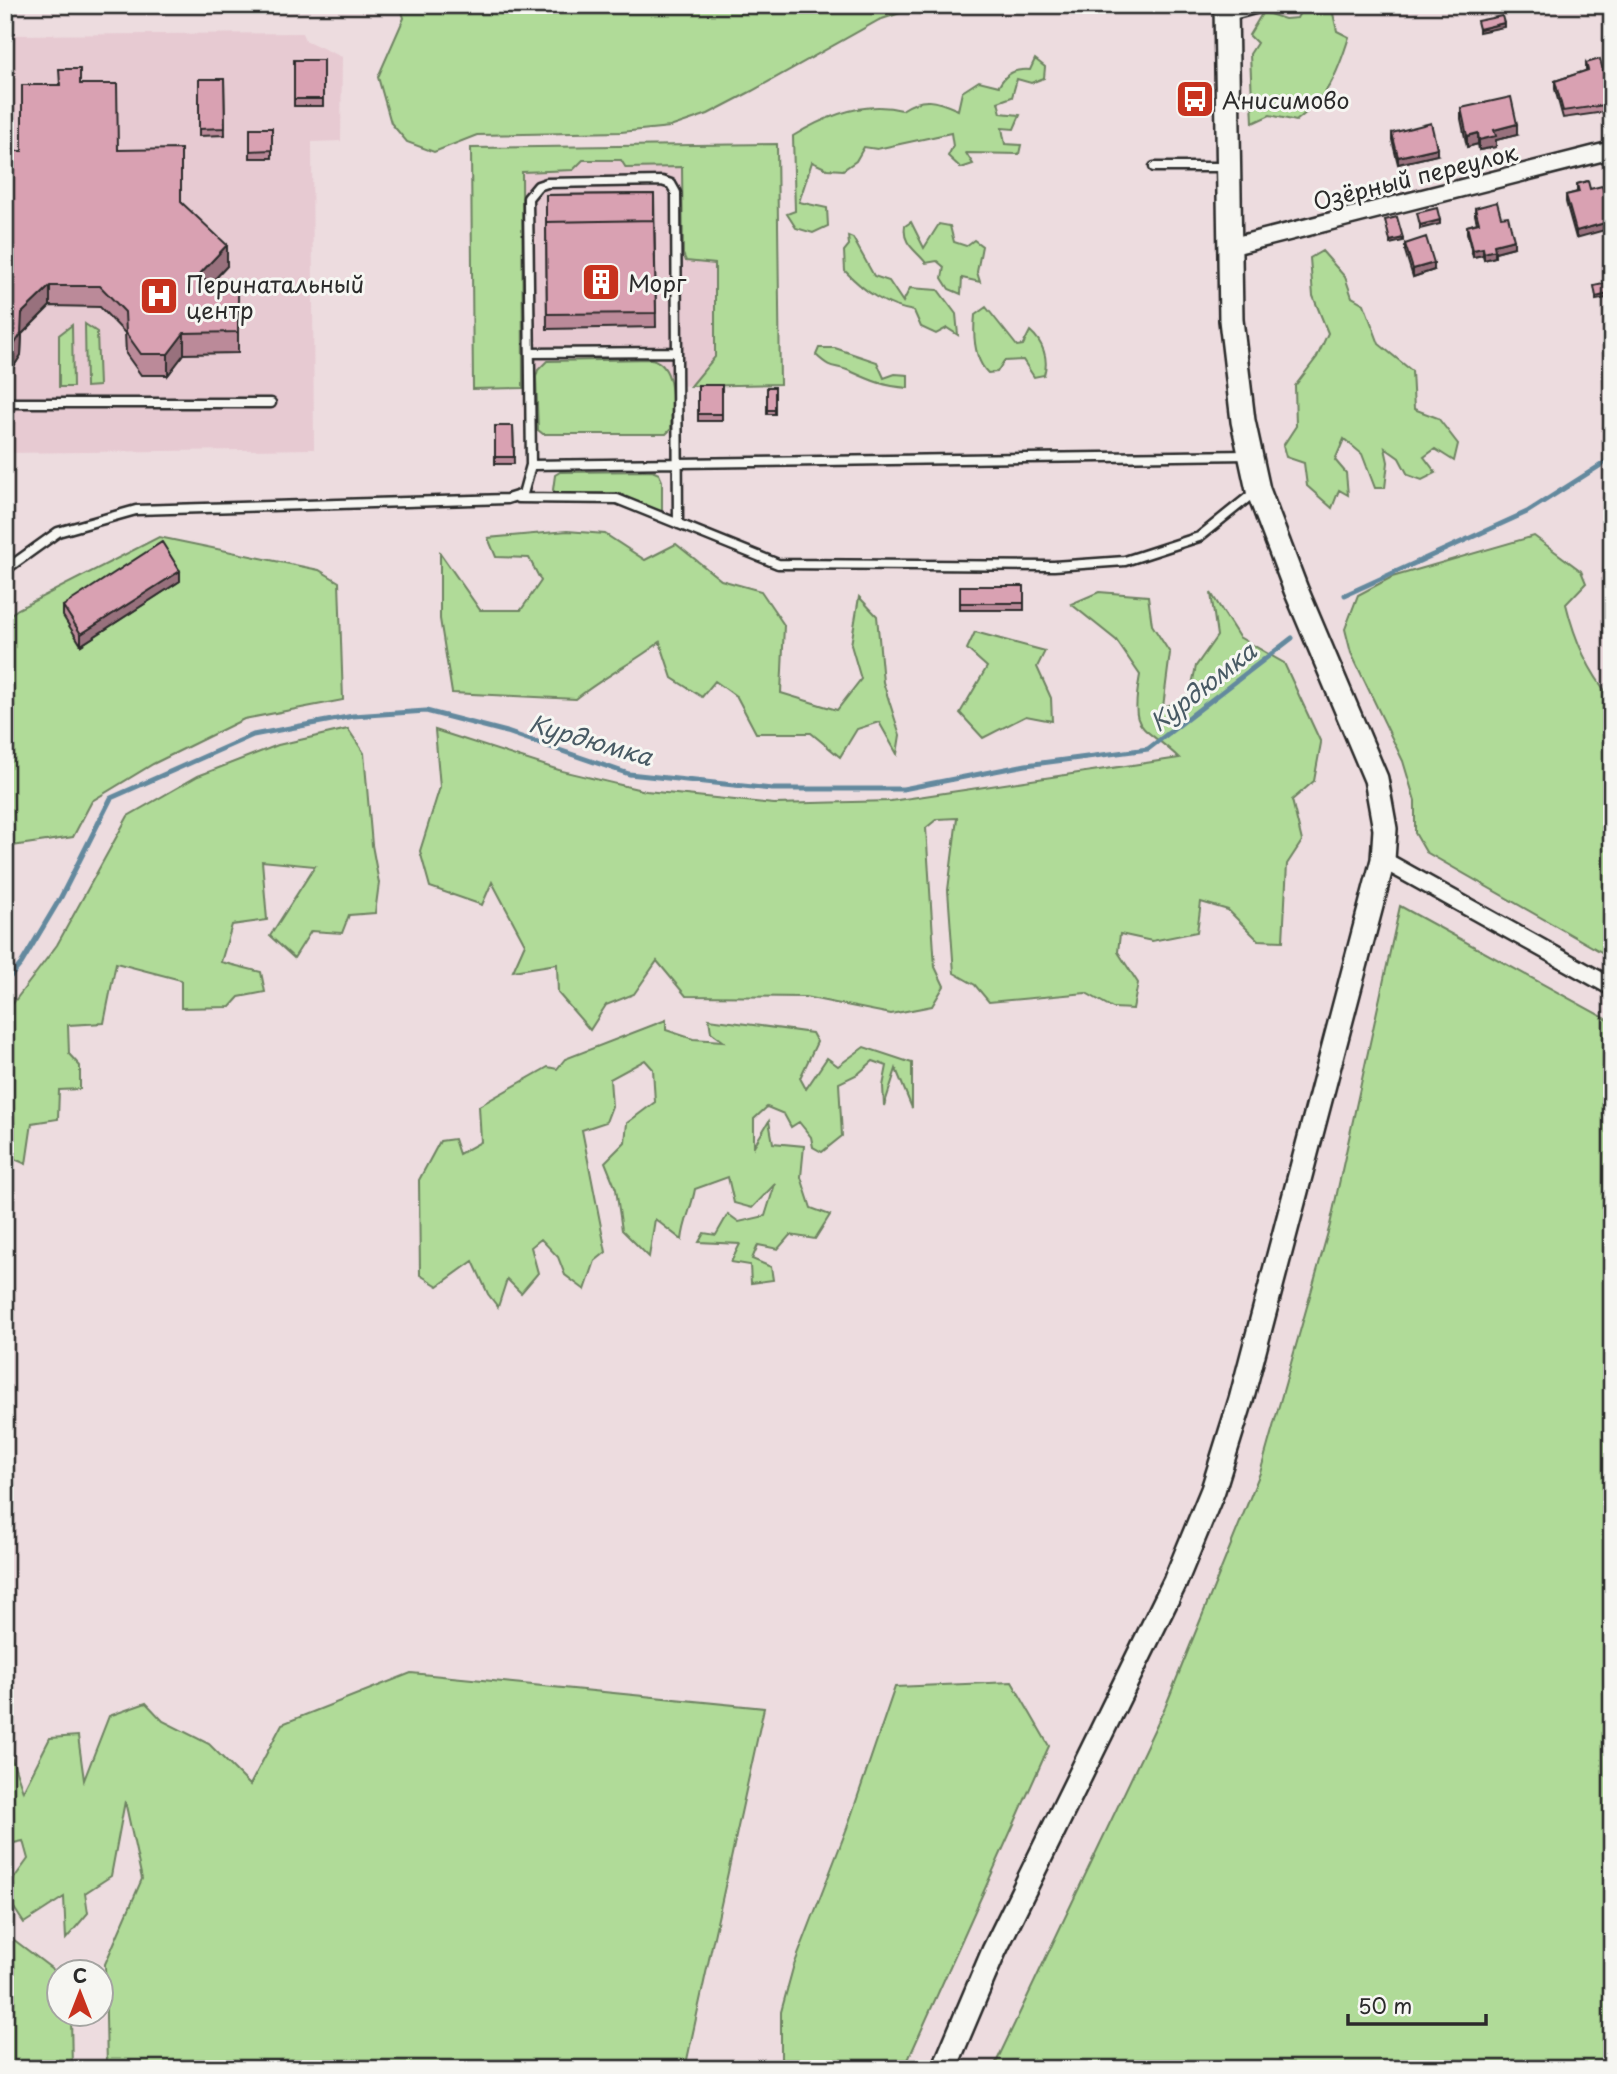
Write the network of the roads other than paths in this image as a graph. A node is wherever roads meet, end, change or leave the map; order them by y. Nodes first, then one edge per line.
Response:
1 (1270, 5) edge
2 (1226, 11) edge
3 (1612, 150) edge
4 (1154, 167) dead end
5 (1229, 167) junction
6 (1229, 247) junction
7 (676, 352) junction
8 (530, 353) junction
9 (271, 402) dead end
10 (5, 403) edge
11 (1250, 455) junction
12 (677, 462) junction
13 (531, 465) junction
14 (1258, 490) junction
15 (515, 498) junction
16 (678, 524) junction
17 (5, 570) edge
18 (1383, 860) junction
19 (1612, 987) edge
20 (944, 2069) edge

1 - 2 lane
2 - 5 main road
3 - 6 street, Озёрный переулок
4 - 5 lane
5 - 6 main road
6 - 11 main road
7 - 8 lane
7 - 8 lane
7 - 12 lane
8 - 13 lane
9 - 10 lane
11 - 12 lane
11 - 14 main road
12 - 13 lane
12 - 16 lane
13 - 15 lane
14 - 16 lane
14 - 18 main road
15 - 16 lane
15 - 17 lane
18 - 19 street
18 - 20 main road

